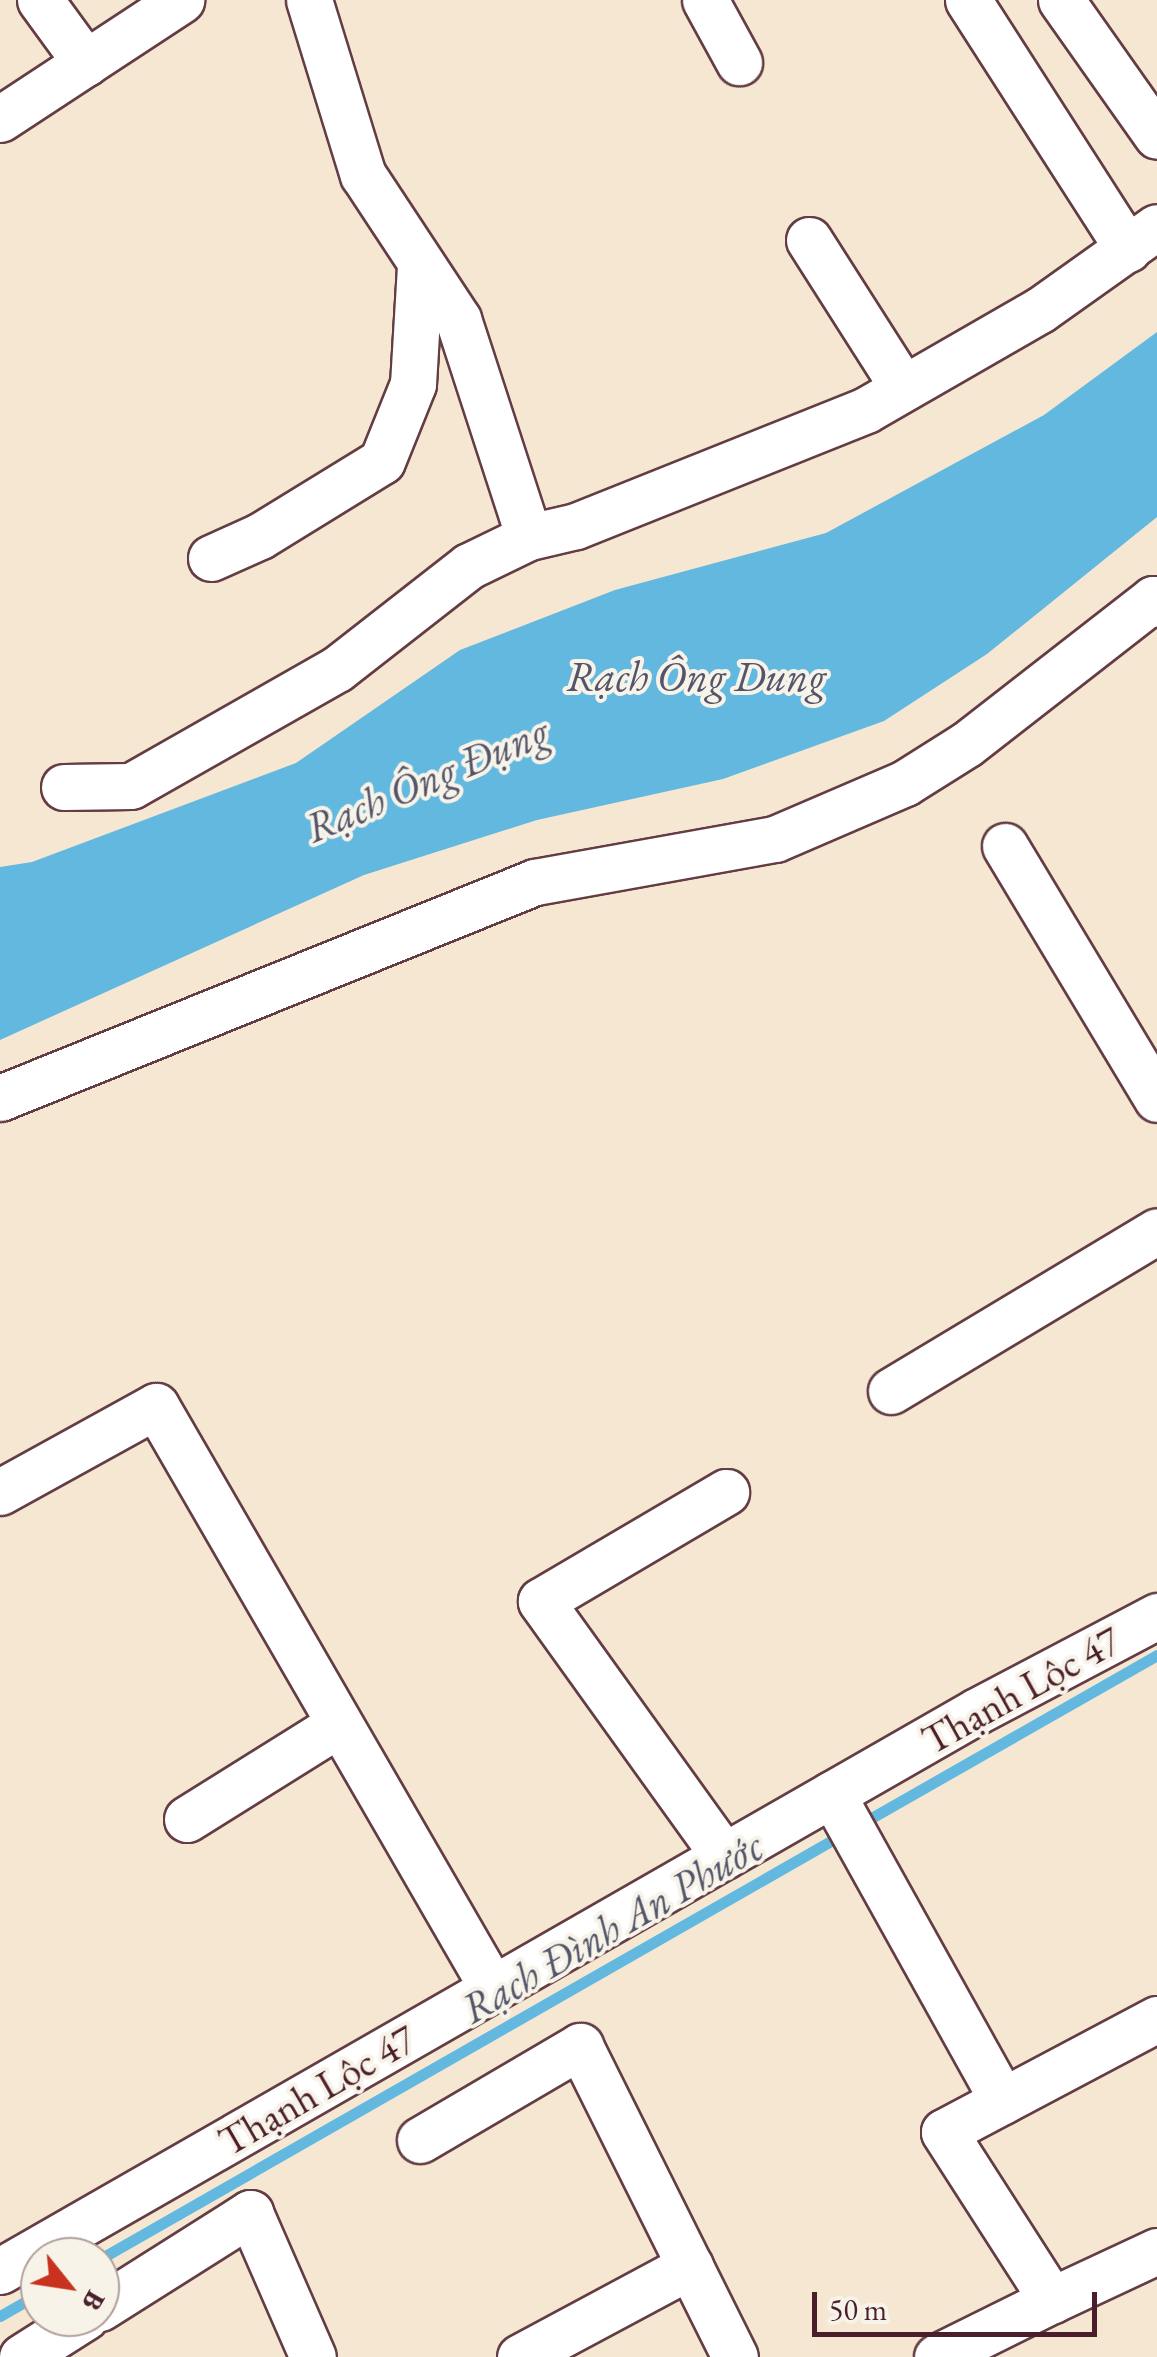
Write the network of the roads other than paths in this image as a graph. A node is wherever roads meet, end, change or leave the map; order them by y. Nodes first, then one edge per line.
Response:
1 (40, 0) edge
2 (181, 0) edge
3 (309, 0) edge
4 (704, 0) edge
5 (968, 0) edge
6 (1061, 0) edge
7 (739, 62) dead end
8 (86, 63) junction
9 (0, 119) edge
10 (1157, 136) edge
11 (1142, 238) edge
12 (809, 240) dead end
13 (420, 266) junction
14 (902, 386) junction
15 (529, 538) junction
16 (211, 558) dead end
17 (1155, 602) edge
18 (64, 788) dead end
19 (1004, 846) dead end
20 (0, 1098) edge
21 (1157, 1099) edge
22 (1157, 1231) edge
23 (892, 1391) dead end
24 (0, 1492) edge
25 (726, 1492) dead end
26 (1157, 1616) edge
27 (336, 1726) junction
28 (832, 1794) junction
29 (186, 1818) dead end
30 (724, 1856) junction
31 (494, 1988) junction
32 (1157, 2020) edge
33 (1003, 2101) junction
34 (420, 2140) dead end
35 (1157, 2251) edge
36 (690, 2266) junction
37 (0, 2271) edge
38 (120, 2295) edge
39 (1052, 2300) junction
40 (54, 2337) edge
41 (22, 2357) edge
42 (314, 2357) edge
43 (520, 2357) edge
44 (735, 2357) edge
45 (938, 2357) edge

1 - 8 street
2 - 8 street
3 - 13 street
4 - 7 street
5 - 11 street
6 - 10 street
8 - 9 street
11 - 14 street
12 - 14 street
13 - 15 street
13 - 16 street
14 - 15 street
15 - 18 street
17 - 20 street
19 - 21 street
22 - 23 street
24 - 27 street
25 - 30 street
26 - 28 street, Thạnh Lộc 47
27 - 29 street
27 - 31 street
28 - 30 street, Thạnh Lộc 47
28 - 33 street
30 - 31 street, Thạnh Lộc 47
31 - 37 street, Thạnh Lộc 47
32 - 33 street
33 - 39 street
34 - 36 street
35 - 39 street
36 - 43 street
36 - 44 street
38 - 42 street
39 - 45 street
40 - 41 street

